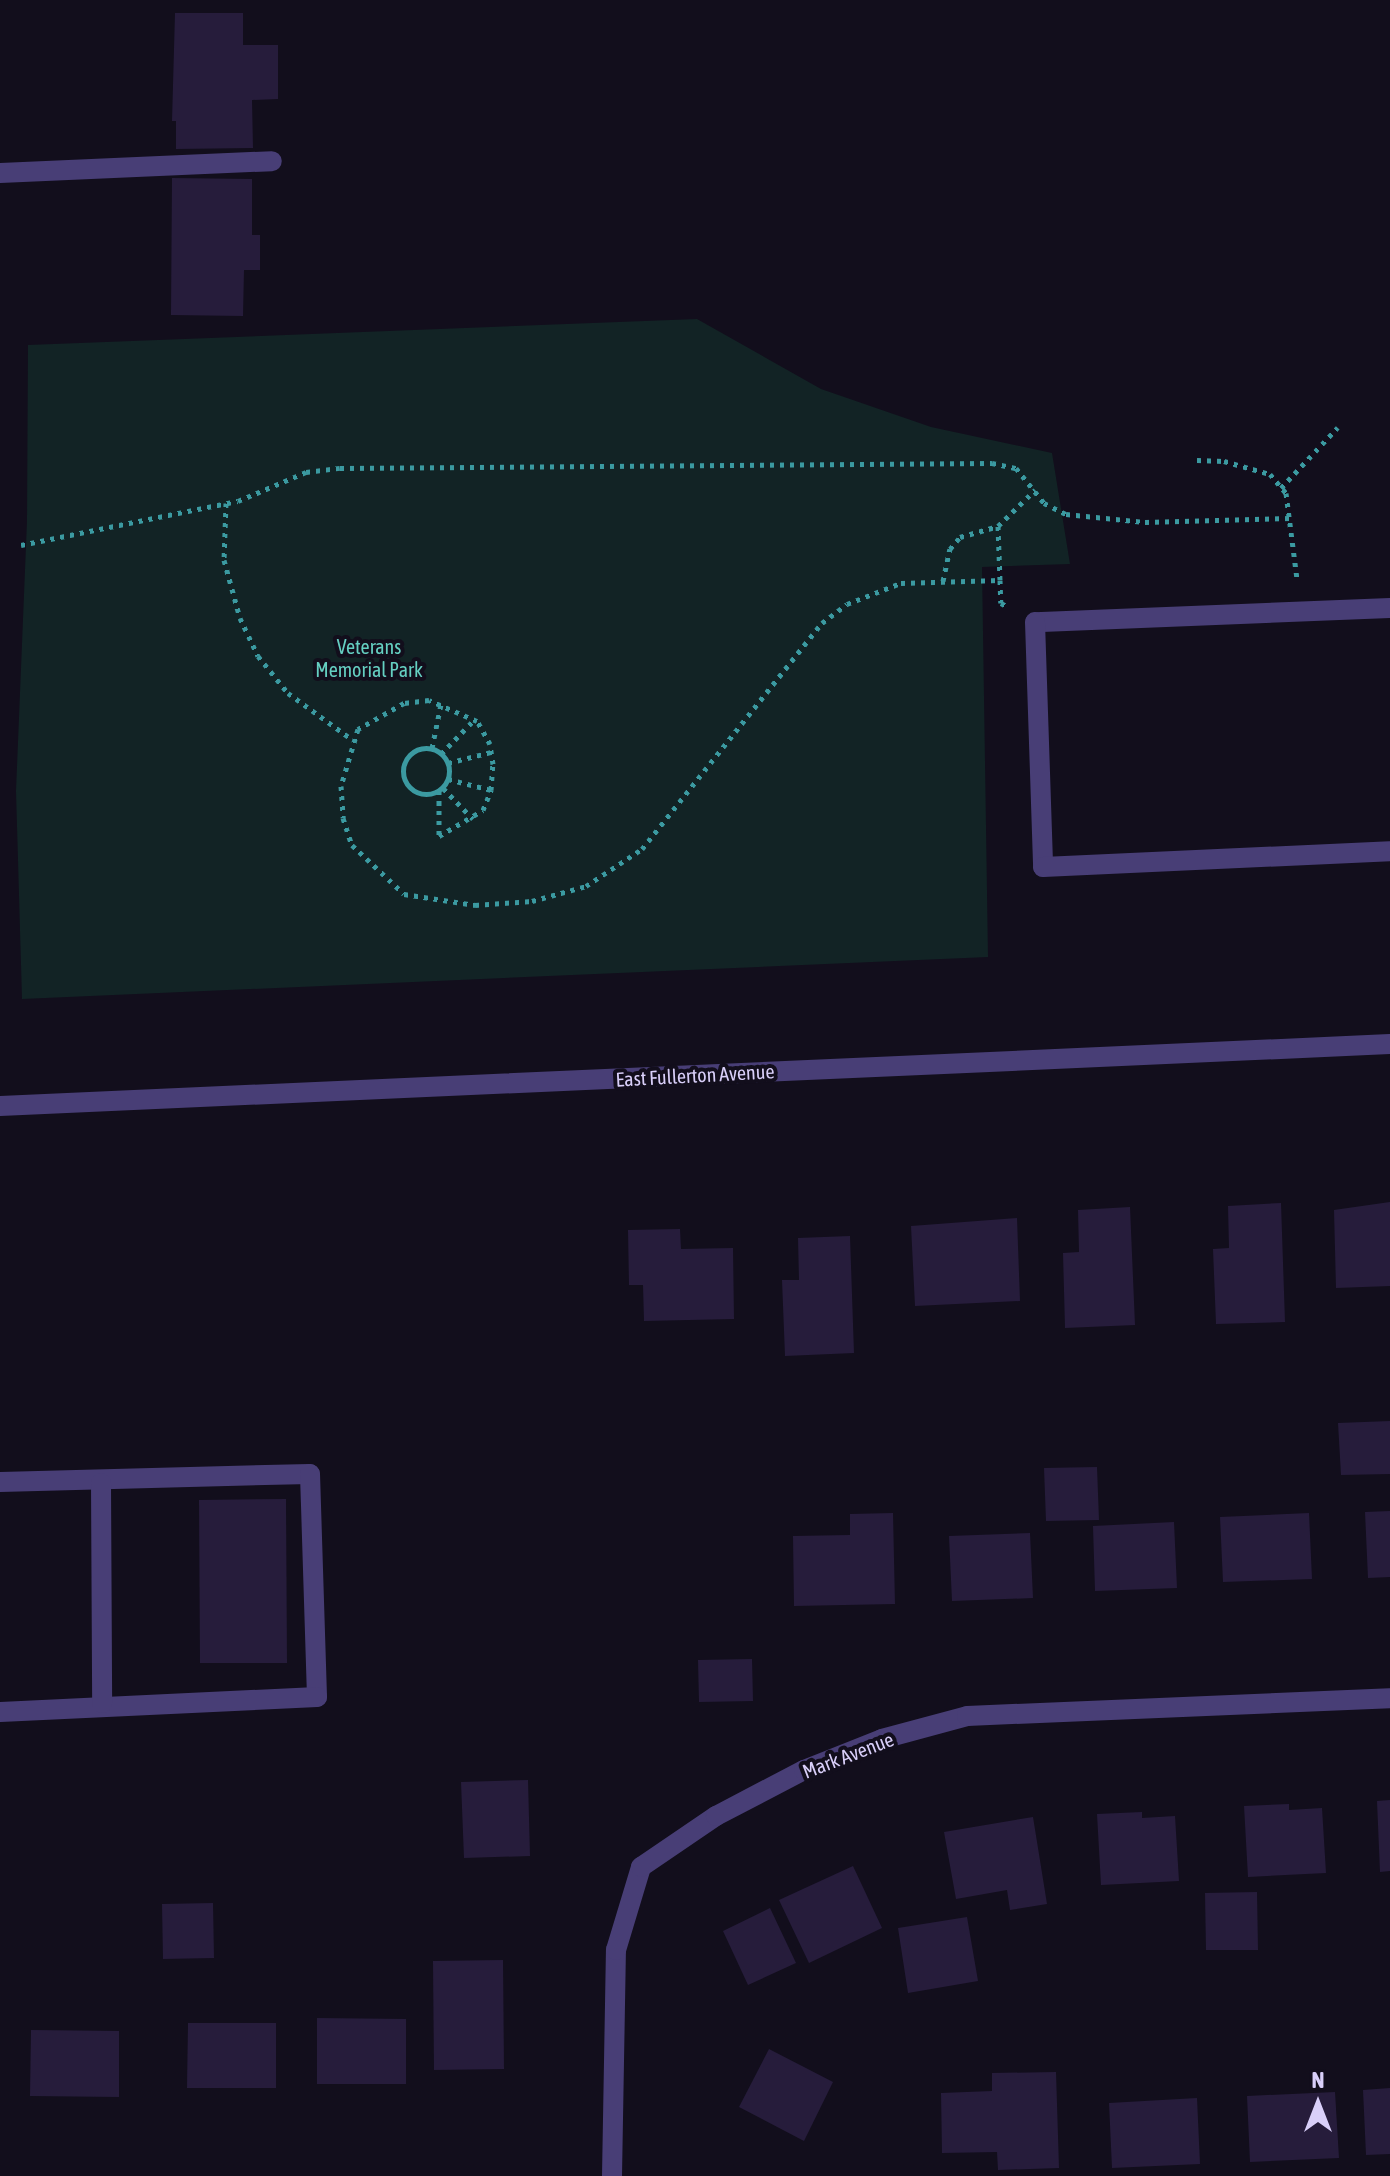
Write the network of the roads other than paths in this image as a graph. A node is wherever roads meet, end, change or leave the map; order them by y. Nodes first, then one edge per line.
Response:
1 (272, 161) dead end
2 (0, 173) edge
3 (1390, 608) edge
4 (1390, 851) edge
5 (1390, 1044) edge
6 (0, 1106) edge
7 (0, 1482) edge
8 (101, 1483) junction
9 (1390, 1698) edge
10 (102, 1703) junction
11 (0, 1712) edge
12 (612, 2176) edge

1 - 2 street
3 - 4 street
5 - 6 street, East Fullerton Avenue
7 - 8 street
8 - 10 street
8 - 10 street
9 - 12 street, Mark Avenue
10 - 11 street

